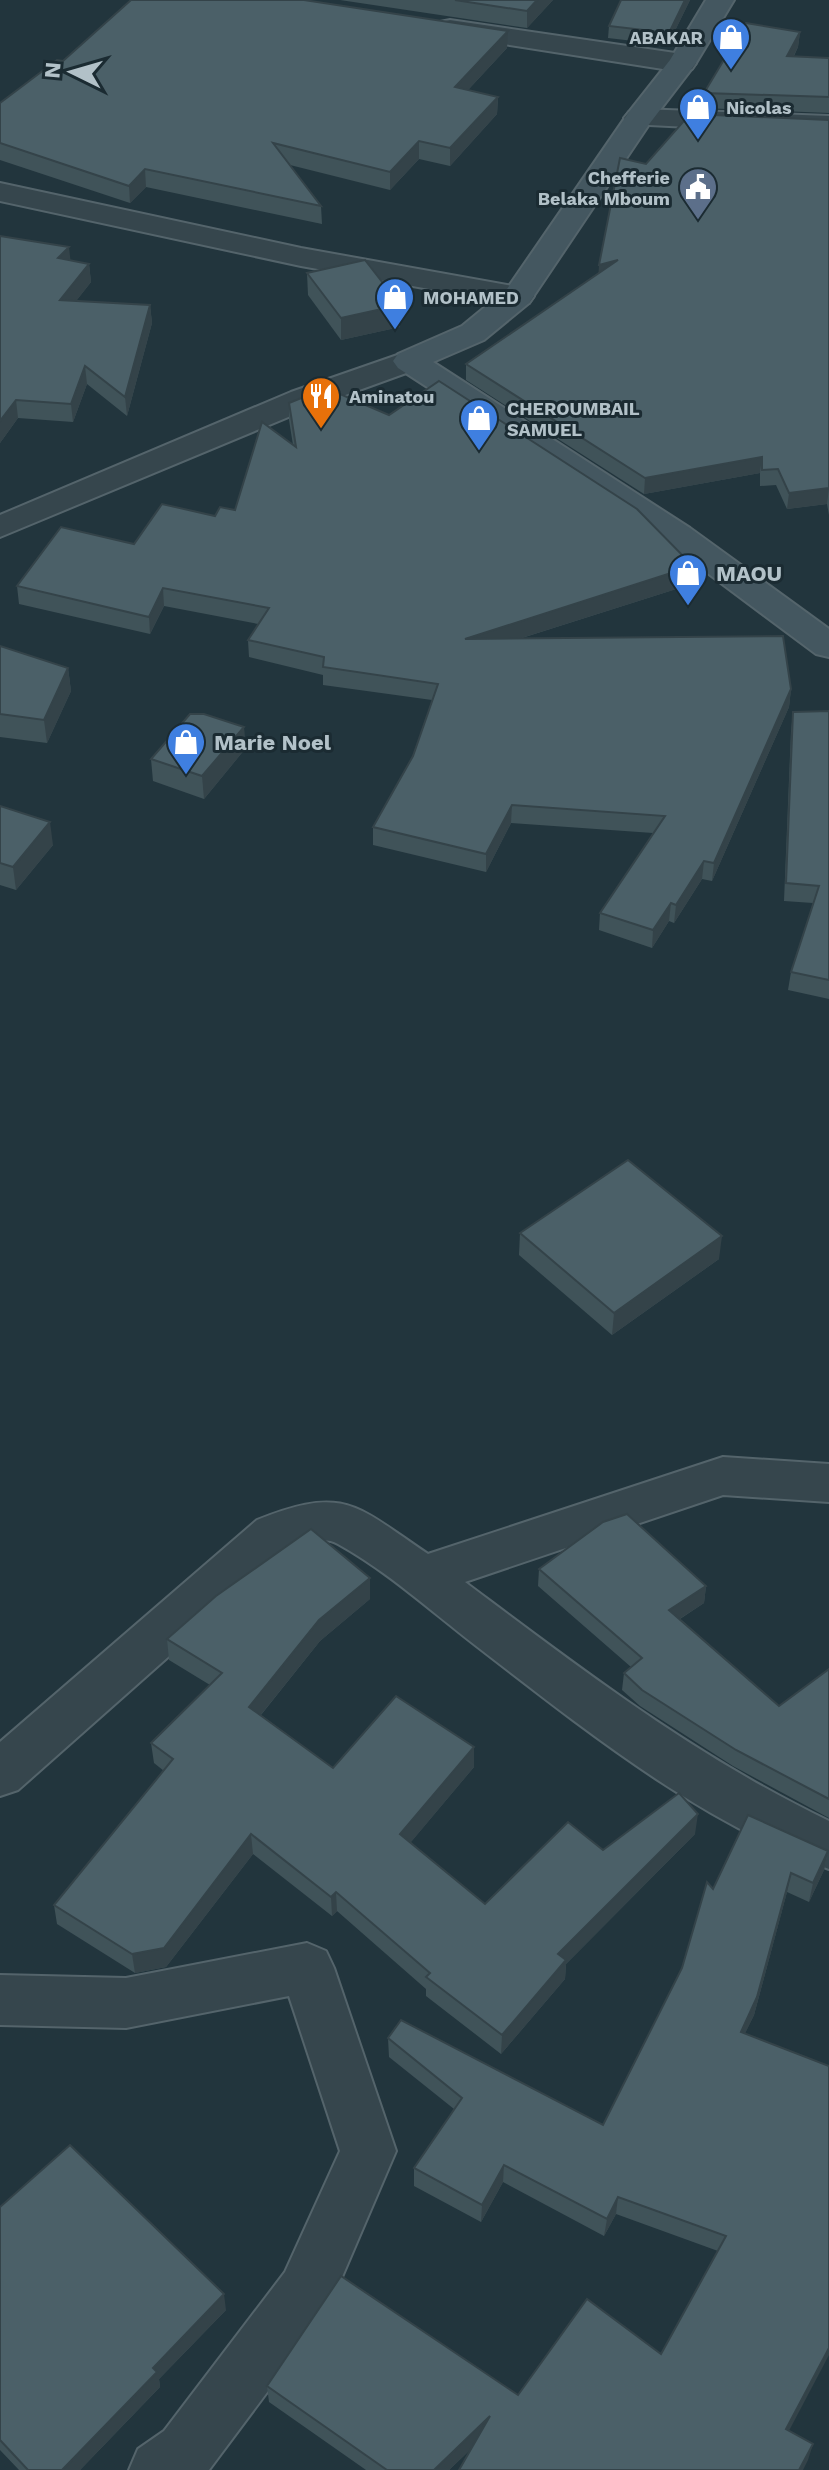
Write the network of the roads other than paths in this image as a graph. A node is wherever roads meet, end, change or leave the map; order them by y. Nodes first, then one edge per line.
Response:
1 (720, 0) edge
2 (420, 23) edge
3 (682, 63) junction
4 (639, 118) junction
5 (829, 125) edge
6 (0, 192) edge
7 (518, 296) junction
8 (409, 361) junction
9 (0, 527) edge
10 (829, 646) edge
11 (829, 1483) edge
12 (422, 1576) junction
13 (0, 1774) edge
14 (829, 1846) edge
15 (0, 2000) edge
16 (159, 2470) edge

1 - 3 street
2 - 3 street
3 - 4 street
4 - 5 street
4 - 7 street
6 - 7 street
7 - 8 street
8 - 9 street
8 - 10 street
11 - 12 street
12 - 13 street
12 - 14 street
15 - 16 street

